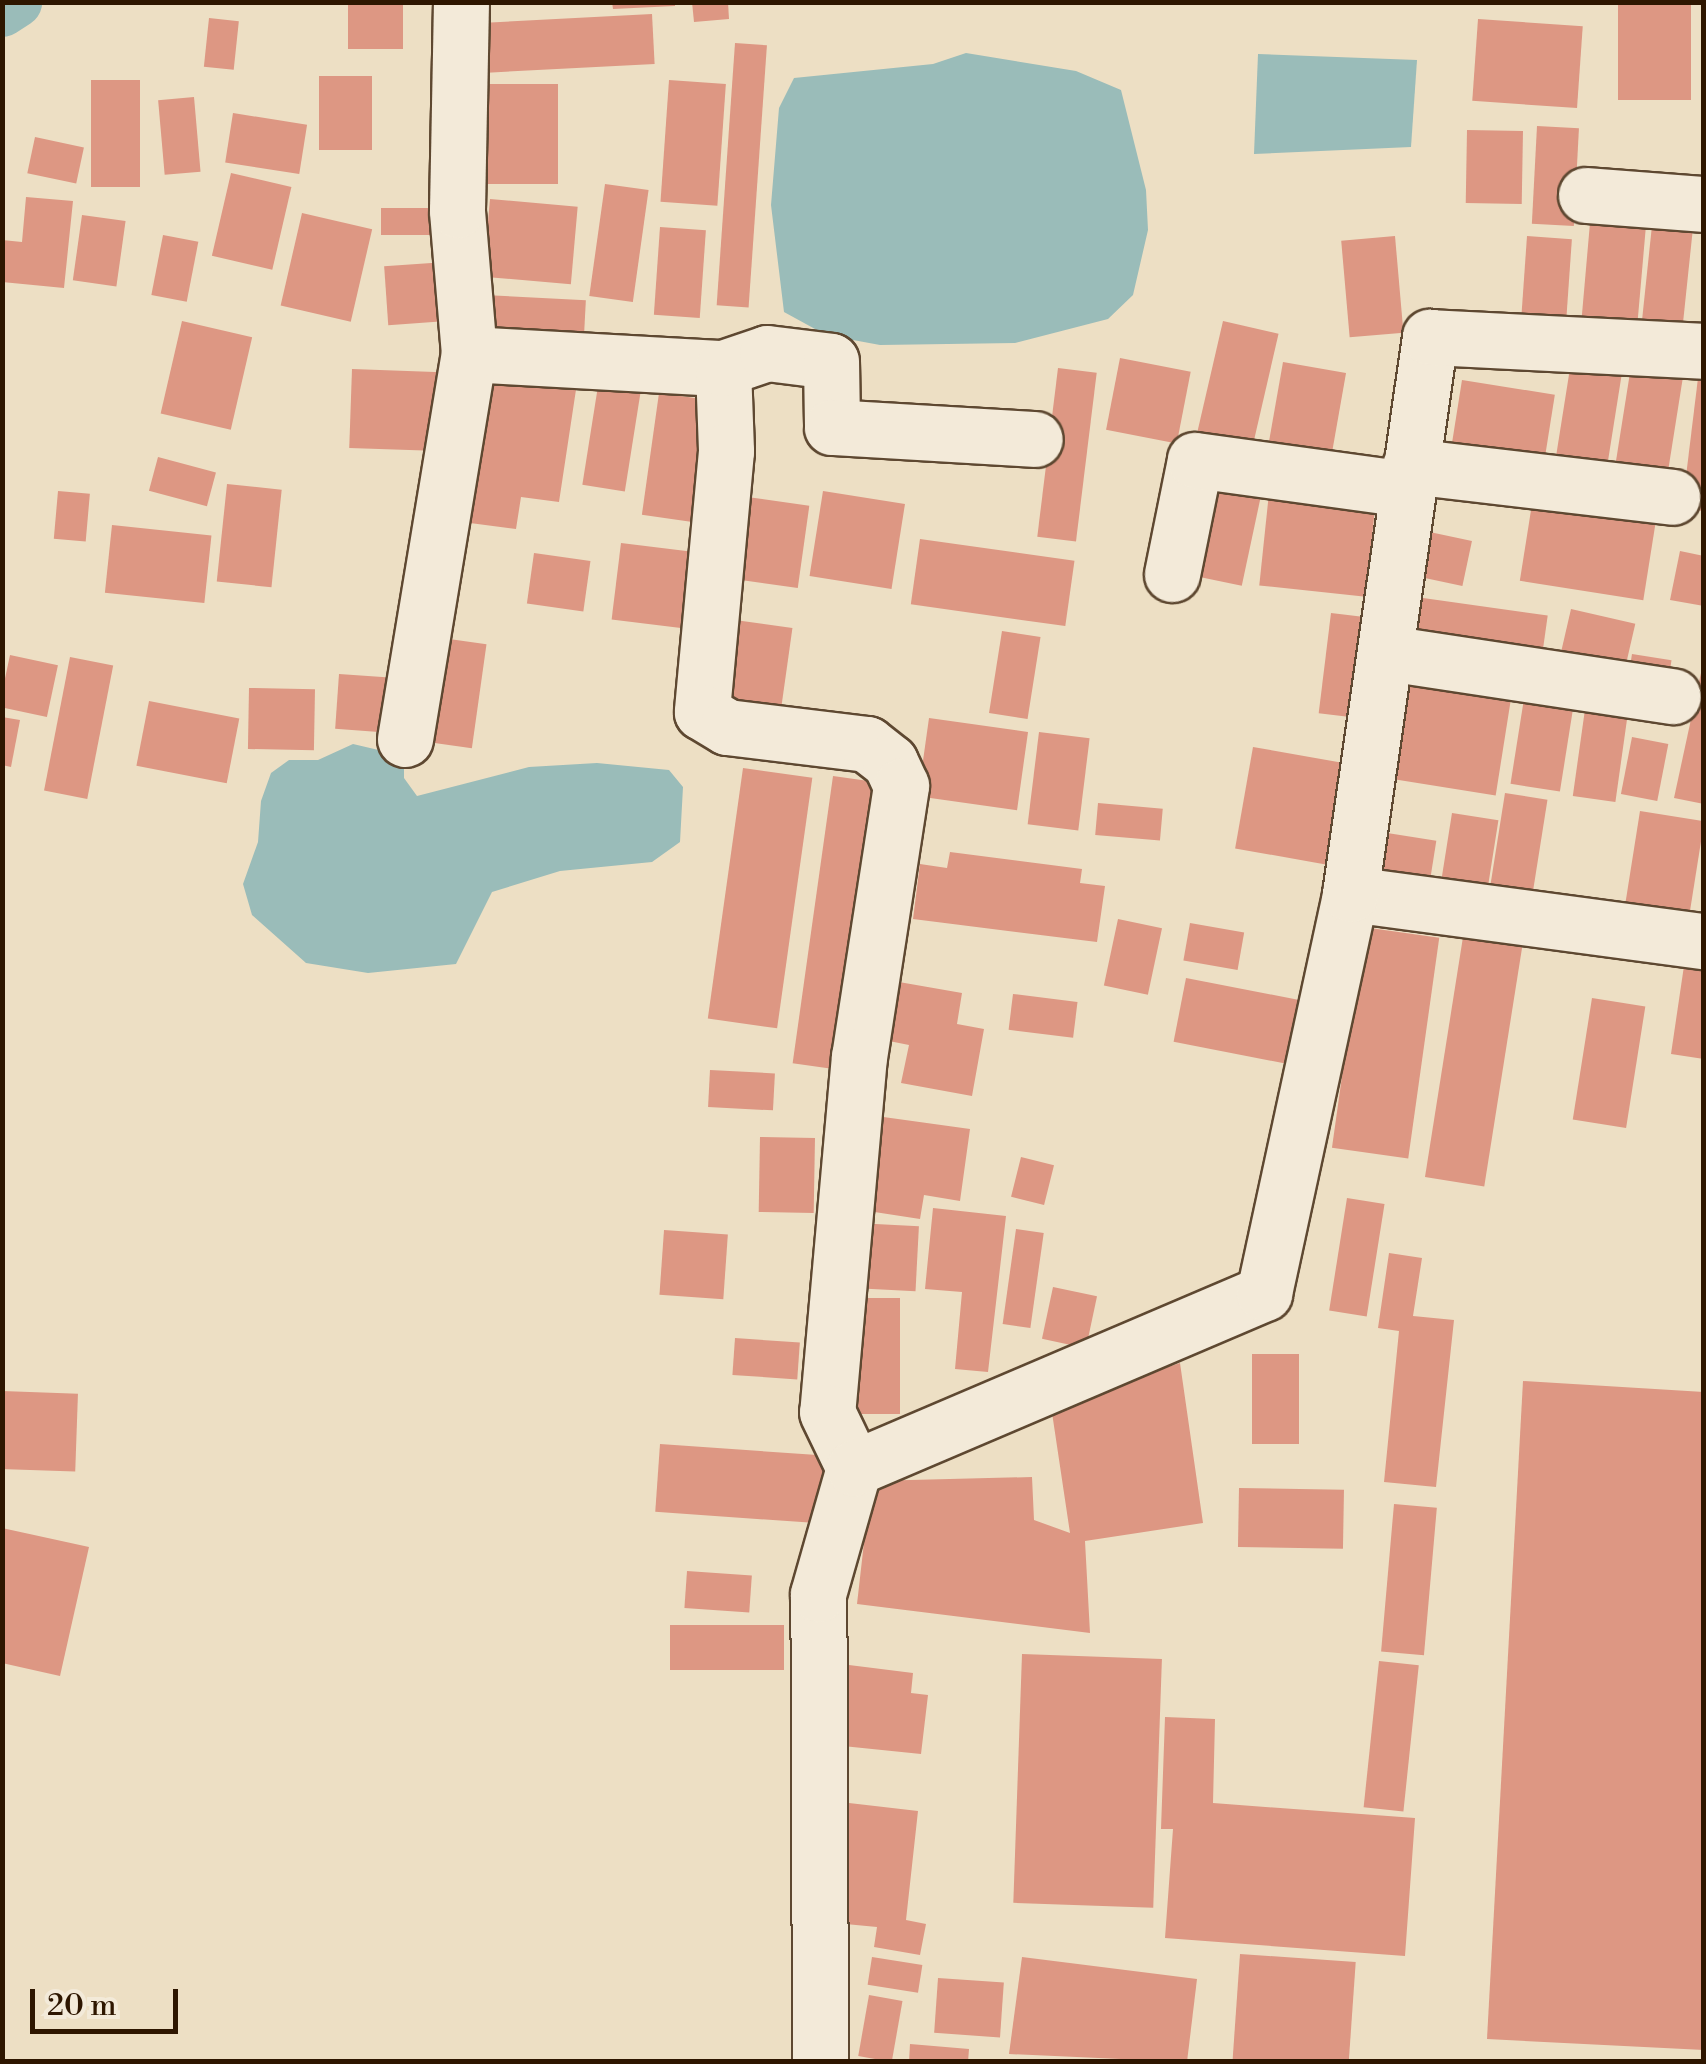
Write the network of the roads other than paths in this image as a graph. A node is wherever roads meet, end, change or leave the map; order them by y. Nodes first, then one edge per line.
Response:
1 (462, 2) edge
2 (1586, 194) dead end
3 (1704, 204) edge
4 (1704, 350) edge
5 (469, 354) junction
6 (723, 368) junction
7 (1035, 439) dead end
8 (1408, 478) junction
9 (1672, 496) dead end
10 (1172, 574) dead end
11 (1386, 654) junction
12 (1673, 696) dead end
13 (404, 739) dead end
14 (1350, 894) junction
15 (1704, 941) edge
16 (854, 1468) junction
17 (820, 2062) edge

1 - 5 street
2 - 3 street
4 - 8 street
5 - 6 street
5 - 13 street
6 - 7 street
6 - 16 street
8 - 9 street
8 - 10 street
8 - 11 street
11 - 12 street
11 - 14 street
14 - 15 street
14 - 16 street
16 - 17 street

